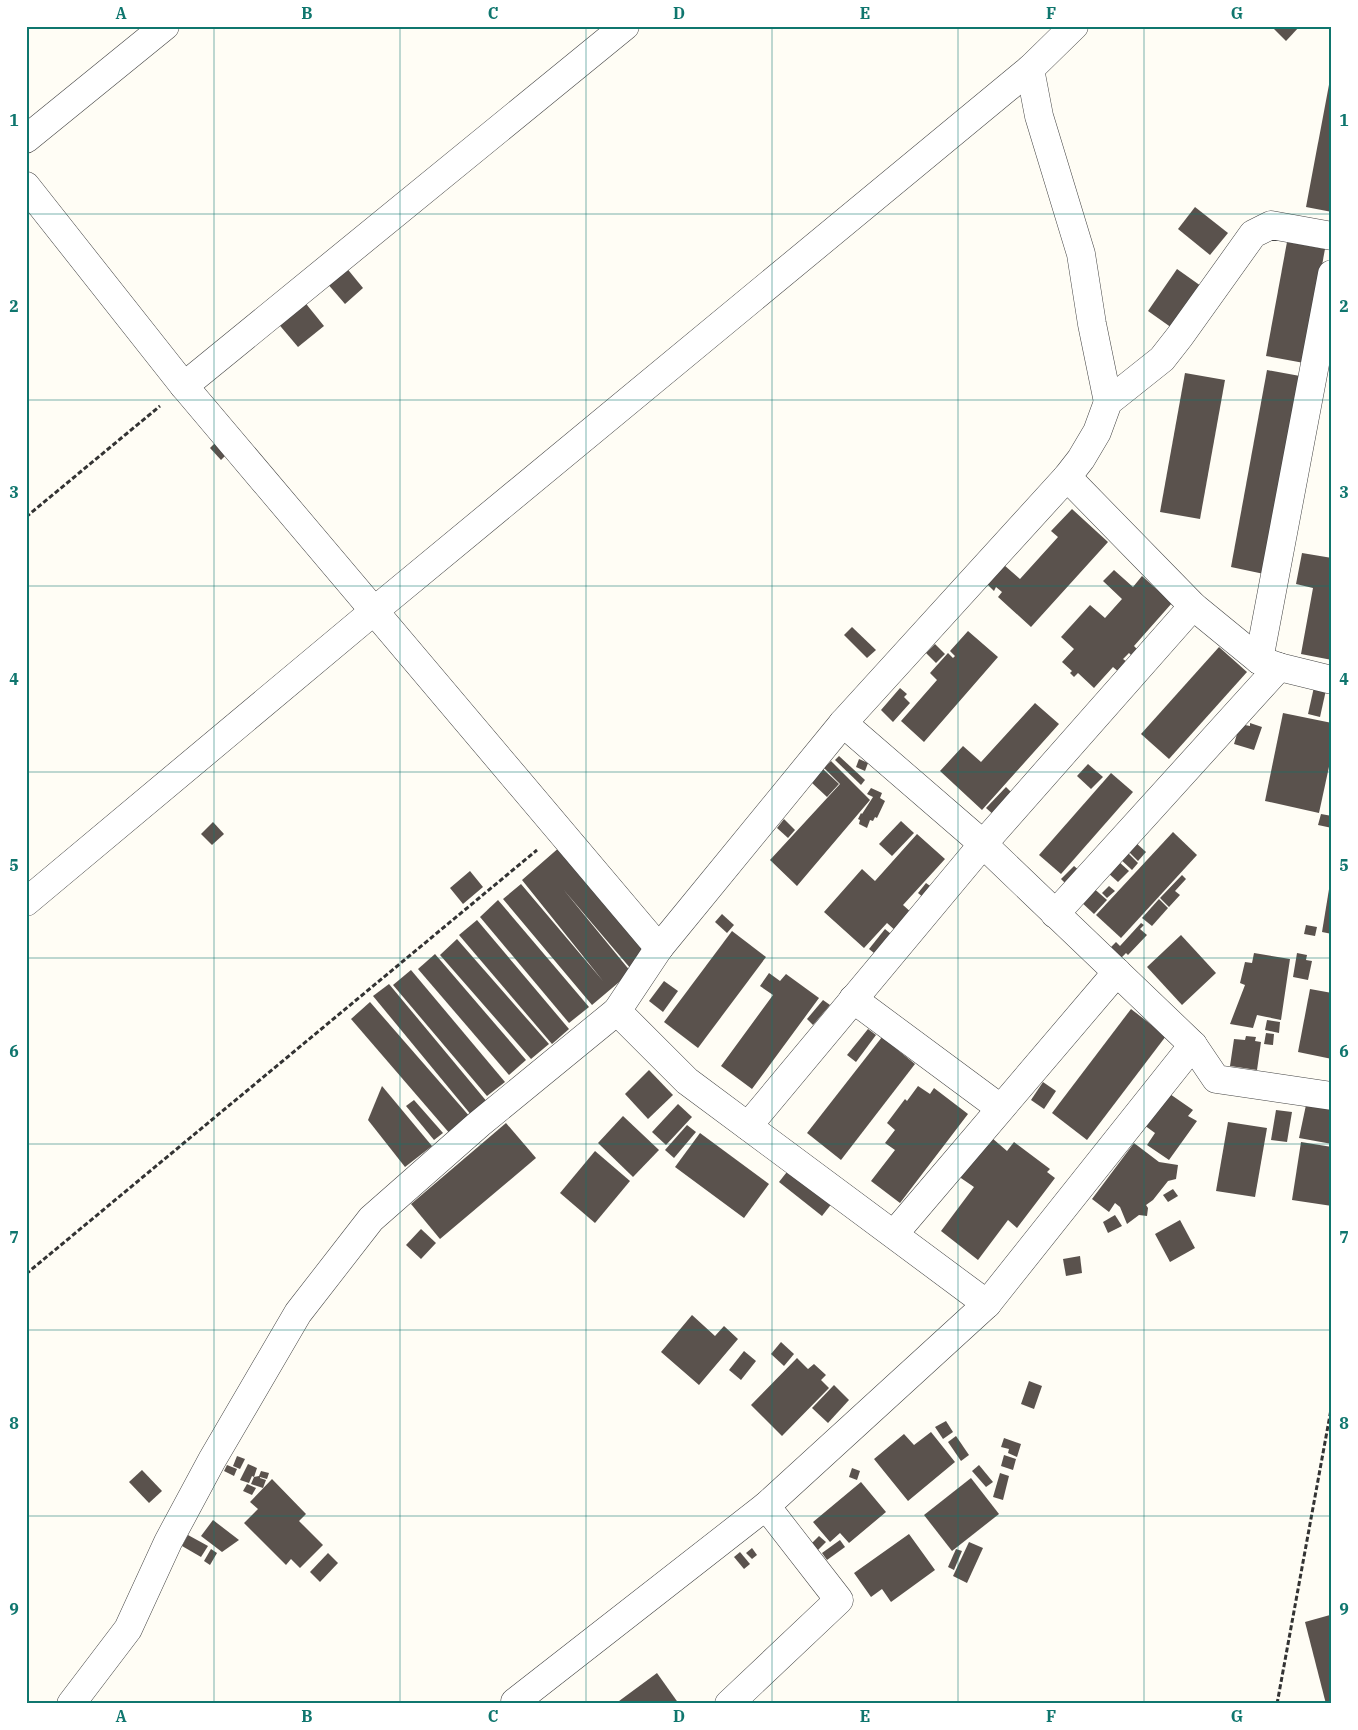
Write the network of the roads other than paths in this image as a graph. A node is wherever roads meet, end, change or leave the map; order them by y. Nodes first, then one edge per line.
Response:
1 (165, 26) edge
2 (625, 26) edge
3 (1074, 26) edge
4 (1030, 69) junction
5 (26, 139) edge
6 (26, 186) edge
7 (1332, 236) edge
8 (1332, 274) edge
9 (184, 386) junction
10 (1108, 402) junction
11 (1067, 477) junction
12 (1193, 606) junction
13 (374, 611) junction
14 (1269, 663) junction
15 (1332, 680) edge
16 (844, 723) junction
17 (983, 844) junction
18 (26, 902) edge
19 (1055, 914) junction
20 (659, 948) junction
21 (1116, 972) junction
22 (853, 999) junction
23 (617, 1011) junction
24 (1193, 1045) junction
25 (1332, 1096) edge
26 (1000, 1108) junction
27 (748, 1126) junction
28 (894, 1234) junction
29 (987, 1304) junction
30 (766, 1506) junction
31 (70, 1704) edge
32 (515, 1704) edge
33 (729, 1704) edge

1 - 5 street
2 - 9 street
3 - 4 street
4 - 10 street
4 - 13 street
6 - 9 street
7 - 10 street
8 - 14 street
9 - 13 street
10 - 11 street
11 - 12 street
11 - 16 street
12 - 14 street
12 - 17 street
13 - 18 street
13 - 20 street
14 - 15 street
14 - 19 street
16 - 17 street
16 - 20 street
17 - 19 street
17 - 22 street
19 - 21 street
20 - 23 street
21 - 24 street
21 - 26 street
22 - 26 street
22 - 27 street
23 - 27 street
23 - 31 street
24 - 25 street
24 - 29 street
26 - 28 street
27 - 28 street
28 - 29 street
29 - 30 street
30 - 32 street
30 - 33 street

